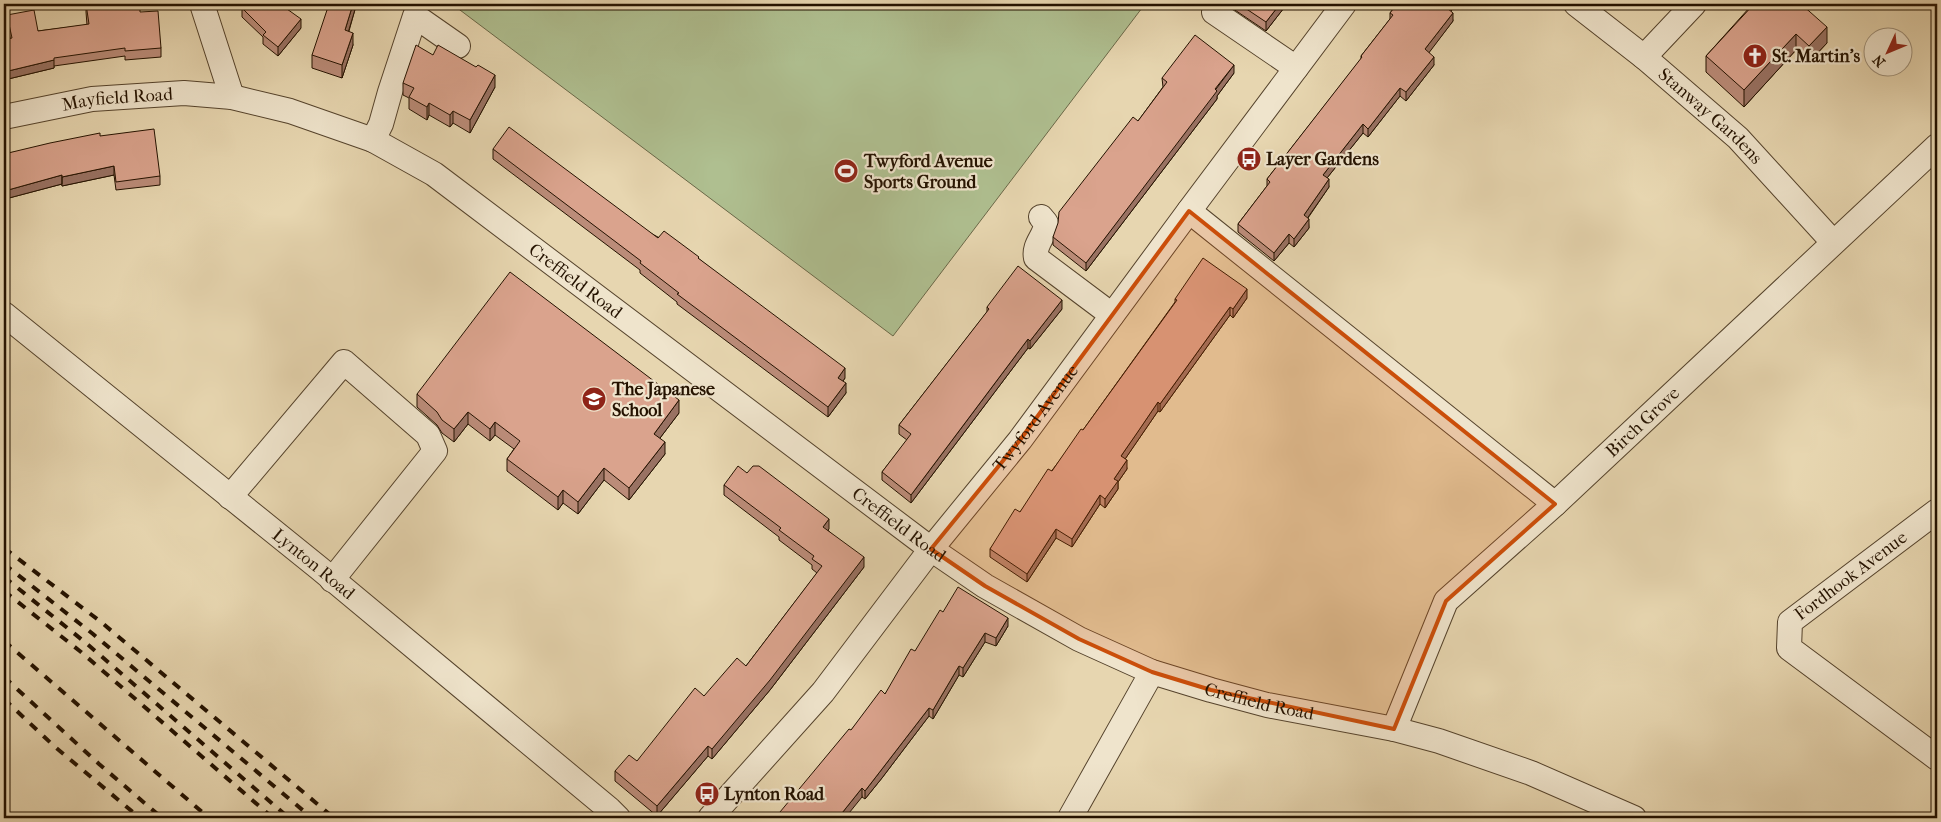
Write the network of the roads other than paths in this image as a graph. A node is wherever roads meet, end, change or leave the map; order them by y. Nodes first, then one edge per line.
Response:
1 (202, 4) edge
2 (1344, 4) edge
3 (1576, 4) edge
4 (1694, 4) edge
5 (1214, 12) dead end
6 (458, 46) dead end
7 (1644, 57) junction
8 (1296, 68) junction
9 (232, 97) junction
10 (4, 117) edge
11 (373, 140) junction
12 (1937, 146) edge
13 (1188, 212) junction
14 (1041, 217) dead end
15 (1833, 242) junction
16 (4, 314) edge
17 (1112, 315) junction
18 (230, 497) junction
19 (1555, 504) junction
20 (1937, 511) edge
21 (932, 549) junction
22 (332, 580) junction
23 (1152, 672) junction
24 (1394, 729) junction
25 (1937, 758) edge
26 (618, 818) edge
27 (710, 818) edge
28 (1070, 818) edge
29 (1632, 818) edge

1 - 9 street
2 - 8 street, Twyford Avenue
3 - 7 street, Stanway Gardens
4 - 7 street
5 - 8 street
6 - 11 street
7 - 15 street, Stanway Gardens
8 - 13 street, Twyford Avenue
9 - 10 street, Mayfield Road
9 - 11 street, Creffield Road
11 - 21 street, Creffield Road
12 - 15 street, Birch Grove
13 - 17 street, Twyford Avenue
13 - 19 street
14 - 17 street
15 - 19 street, Birch Grove
16 - 18 street, Lynton Road
17 - 21 street, Twyford Avenue
18 - 22 street, Lynton Road
18 - 22 street
19 - 24 street, Birch Grove
20 - 25 street, Fordhook Avenue
21 - 23 street, Creffield Road
21 - 27 street, Twyford Avenue
22 - 26 street, Lynton Road
23 - 24 street, Creffield Road
23 - 28 street
24 - 29 street, Creffield Road

